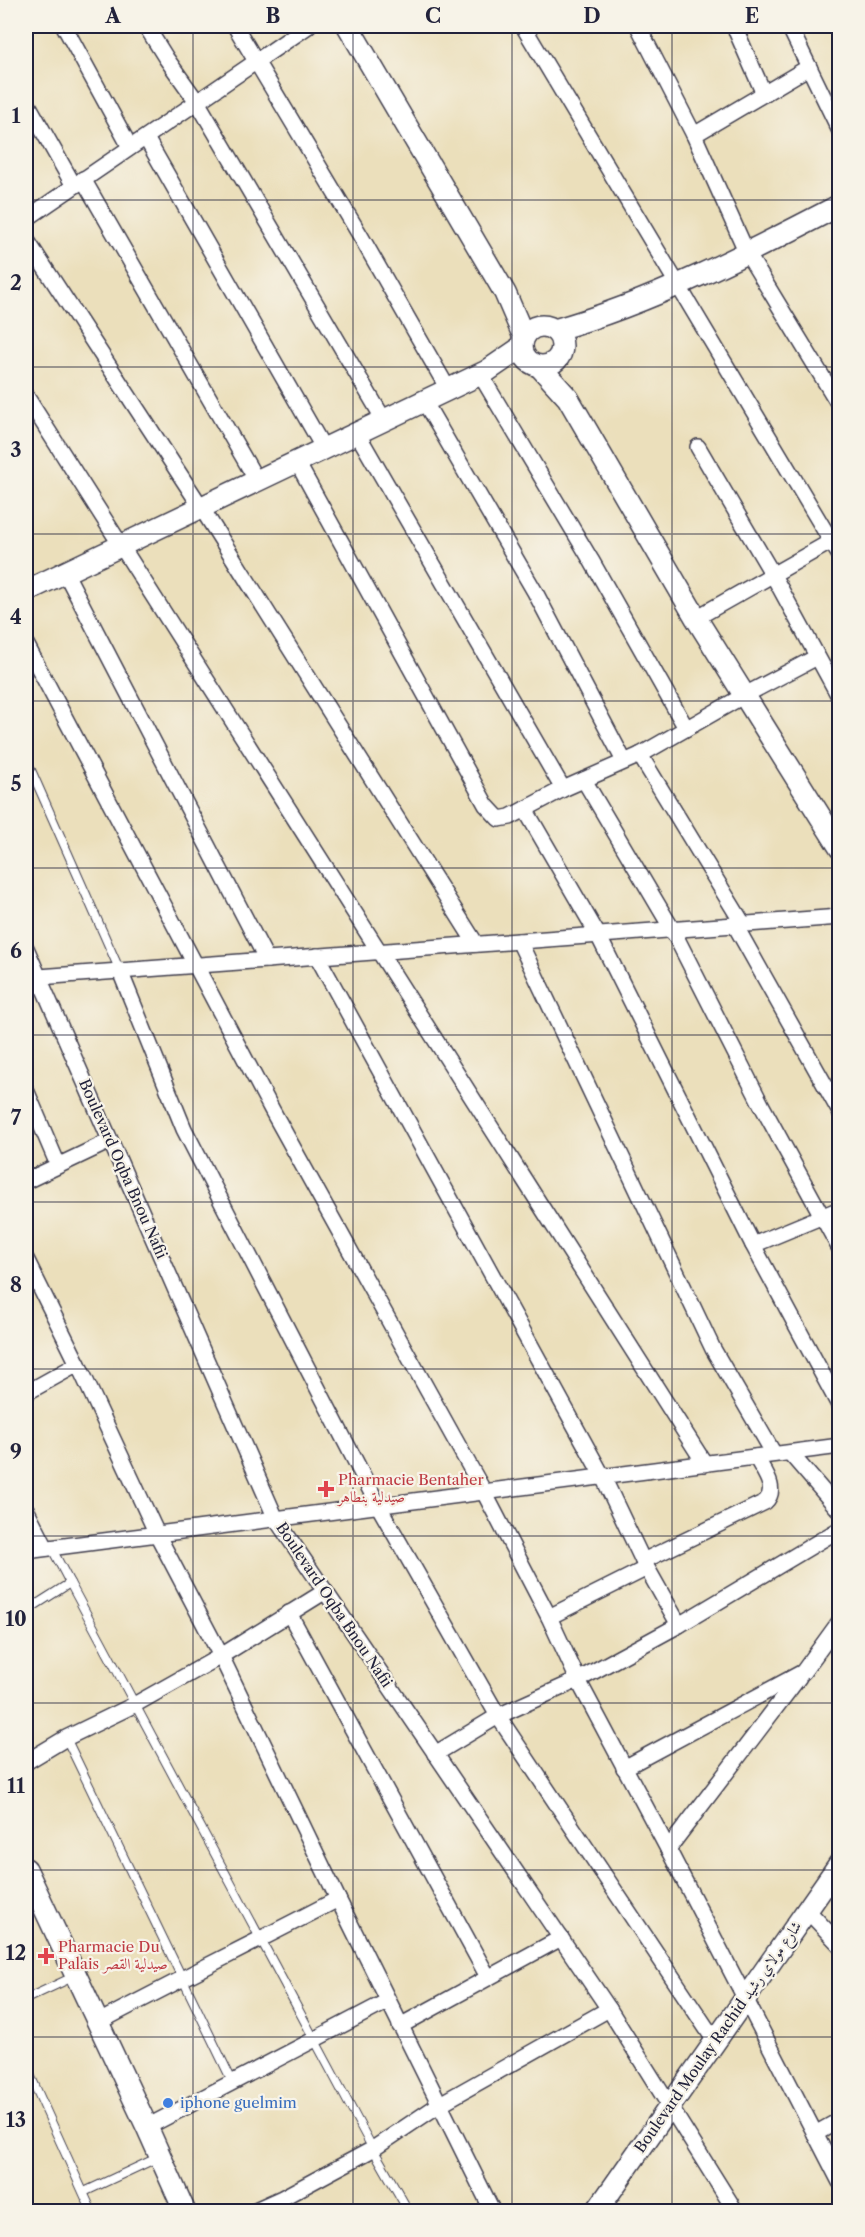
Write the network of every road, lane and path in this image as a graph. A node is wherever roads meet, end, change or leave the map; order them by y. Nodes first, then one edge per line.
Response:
1 (64, 26) edge
2 (146, 26) edge
3 (235, 26) edge
4 (308, 26) edge
5 (348, 26) edge
6 (523, 26) edge
7 (638, 26) edge
8 (734, 26) edge
9 (789, 26) edge
10 (256, 62) junction
11 (809, 68) junction
12 (764, 94) junction
13 (26, 101) edge
14 (198, 103) junction
15 (840, 131) edge
16 (694, 135) junction
17 (146, 138) junction
18 (130, 147) junction
19 (79, 183) junction
20 (840, 205) edge
21 (26, 219) edge
22 (26, 239) edge
23 (747, 253) junction
24 (677, 284) junction
25 (541, 347) junction
26 (483, 373) junction
27 (448, 389) junction
28 (26, 396) edge
29 (424, 401) junction
30 (840, 406) edge
31 (384, 420) junction
32 (357, 433) junction
33 (698, 447) dead end
34 (324, 449) junction
35 (297, 462) junction
36 (257, 481) junction
37 (201, 507) junction
38 (835, 539) edge
39 (120, 546) junction
40 (840, 556) edge
41 (65, 572) junction
42 (773, 575) junction
43 (26, 591) edge
44 (696, 618) junction
45 (26, 644) edge
46 (817, 657) junction
47 (743, 696) junction
48 (840, 698) edge
49 (686, 728) junction
50 (640, 755) junction
51 (624, 761) junction
52 (31, 770) dead end
53 (584, 780) junction
54 (563, 789) junction
55 (525, 809) junction
56 (840, 848) edge
57 (840, 917) edge
58 (739, 924) junction
59 (672, 929) junction
60 (598, 935) junction
61 (519, 941) junction
62 (476, 944) junction
63 (26, 948) edge
64 (379, 951) junction
65 (317, 956) junction
66 (267, 960) junction
67 (197, 965) junction
68 (120, 971) junction
69 (39, 977) junction
70 (26, 1090) edge
71 (840, 1112) edge
72 (110, 1141) junction
73 (58, 1166) junction
74 (26, 1181) edge
75 (840, 1209) edge
76 (823, 1216) junction
77 (753, 1245) junction
78 (840, 1249) edge
79 (26, 1259) edge
80 (31, 1283) edge
81 (78, 1364) junction
82 (26, 1393) edge
83 (840, 1407) edge
84 (840, 1446) edge
85 (790, 1453) junction
86 (774, 1454) junction
87 (756, 1457) junction
88 (705, 1464) junction
89 (603, 1476) junction
90 (484, 1492) junction
91 (378, 1505) junction
92 (26, 1509) edge
93 (840, 1510) edge
94 (276, 1519) junction
95 (840, 1528) edge
96 (157, 1534) junction
97 (48, 1548) junction
98 (26, 1551) edge
99 (645, 1564) junction
100 (70, 1583) junction
101 (324, 1592) junction
102 (26, 1611) edge
103 (289, 1613) junction
104 (549, 1617) junction
105 (840, 1621) edge
106 (679, 1624) junction
107 (221, 1656) junction
108 (803, 1672) junction
109 (578, 1680) junction
110 (134, 1704) junction
111 (498, 1716) junction
112 (66, 1738) junction
113 (435, 1754) junction
114 (26, 1762) edge
115 (624, 1768) junction
116 (668, 1849) junction
117 (840, 1863) edge
118 (26, 1869) edge
119 (338, 1899) junction
120 (807, 1910) junction
121 (561, 1938) junction
122 (261, 1939) junction
123 (840, 1945) edge
124 (77, 1976) junction
125 (182, 1977) junction
126 (488, 1977) junction
127 (746, 1998) junction
128 (26, 1999) edge
129 (388, 2001) junction
130 (609, 2009) junction
131 (99, 2022) junction
132 (400, 2026) junction
133 (315, 2039) junction
134 (715, 2041) junction
135 (26, 2066) edge
136 (232, 2081) junction
137 (440, 2104) junction
138 (669, 2107) junction
139 (840, 2120) edge
140 (147, 2127) junction
141 (815, 2134) junction
142 (374, 2149) junction
143 (160, 2157) junction
144 (840, 2182) edge
145 (84, 2192) junction
146 (286, 2205) edge
147 (92, 2211) edge
148 (185, 2211) edge
149 (251, 2211) edge
150 (410, 2211) edge
151 (493, 2211) edge
152 (596, 2211) edge
153 (736, 2211) edge

1 - 18 street
2 - 14 street
3 - 10 street
4 - 10 street
5 - 25 street
6 - 24 street
7 - 16 street
8 - 12 street
9 - 11 street
10 - 14 street
10 - 27 street
11 - 12 street
11 - 15 street
12 - 16 street
13 - 19 street
14 - 17 street
14 - 31 street
16 - 23 street
17 - 18 street
17 - 34 street
18 - 19 street
19 - 21 street
19 - 36 street
20 - 23 street
22 - 37 street
23 - 24 street
23 - 30 street
24 - 25 street
24 - 38 street
25 - 26 street
25 - 44 street
26 - 27 street
26 - 49 street
27 - 29 street
28 - 39 street
29 - 31 street
29 - 51 street
31 - 32 street
32 - 34 street
32 - 54 street
33 - 42 street
34 - 35 street
35 - 36 street
35 - 55 street
36 - 37 street
37 - 39 street
37 - 62 street
38 - 40 street
38 - 42 street
39 - 41 street
39 - 64 street
41 - 43 street
41 - 66 street
42 - 44 street
42 - 46 street
44 - 47 street
45 - 67 street
46 - 47 street
46 - 48 street
47 - 49 street
47 - 56 street
49 - 50 street
50 - 51 street
50 - 58 street
51 - 53 street
52 - 68 lane
53 - 54 street
53 - 59 street
54 - 55 street
55 - 60 street
57 - 58 street
58 - 59 street
58 - 71 street
59 - 60 street
59 - 76 street
60 - 61 street
60 - 77 street
61 - 62 street
61 - 86 street
62 - 64 street
63 - 69 street, Boulevard Oqba Bnou Nafii
64 - 65 street
64 - 88 street
65 - 66 street
65 - 89 street
66 - 67 street
67 - 68 street
67 - 90 street
68 - 69 street
68 - 91 street
69 - 72 street, Boulevard Oqba Bnou Nafii
70 - 73 street
72 - 73 street
72 - 94 street, Boulevard Oqba Bnou Nafii
73 - 74 street
75 - 76 street
76 - 77 street
76 - 78 street
77 - 83 street
79 - 80 street
80 - 81 street
81 - 82 street
81 - 96 street
84 - 85 street
85 - 86 street
85 - 93 street
86 - 87 street
87 - 88 street
87 - 99 street
88 - 89 street
89 - 90 street
89 - 99 street
90 - 91 street
90 - 104 street
91 - 94 street
91 - 111 street
92 - 97 street
94 - 96 street
94 - 101 street, Boulevard Oqba Bnou Nafii
95 - 106 street
96 - 97 street
96 - 107 street
97 - 98 street
97 - 100 lane
99 - 104 street
99 - 106 street
100 - 102 lane
100 - 110 lane
101 - 103 street
101 - 113 street, Boulevard Oqba Bnou Nafii
103 - 107 street
103 - 126 street
104 - 109 street
105 - 108 street
106 - 109 street
107 - 110 street
107 - 119 street
108 - 115 street
108 - 116 street
109 - 111 street
109 - 115 street
110 - 112 street
110 - 122 lane
111 - 113 street
111 - 134 street
112 - 114 street
112 - 125 lane
113 - 121 street, Boulevard Oqba Bnou Nafii
115 - 116 street
116 - 127 street
117 - 120 street, Boulevard Moulay Rachid شارع مولاي رشيد
118 - 124 street
119 - 122 street
119 - 129 street
120 - 123 street
120 - 127 street, Boulevard Moulay Rachid شارع مولاي رشيد
121 - 126 street
121 - 130 street, Boulevard Oqba Bnou Nafii
122 - 125 street
122 - 133 lane
124 - 128 lane
124 - 131 street
125 - 131 street
125 - 136 lane
126 - 132 street
127 - 134 street, Boulevard Moulay Rachid شارع مولاي رشيد
127 - 141 street
129 - 132 street
129 - 133 street
130 - 137 street
130 - 138 street, Boulevard Oqba Bnou Nafii
131 - 140 street
132 - 137 street
133 - 136 street
133 - 142 lane
134 - 138 street, Boulevard Moulay Rachid شارع مولاي رشيد
135 - 145 lane
136 - 140 street
137 - 142 street
137 - 151 street
138 - 152 street, Boulevard Moulay Rachid شارع مولاي رشيد
138 - 153 street, Boulevard Oqba Bnou Nafii
139 - 141 street
140 - 143 street
141 - 144 street
142 - 146 street
142 - 150 lane
143 - 145 lane
143 - 148 street
145 - 147 lane
146 - 149 street

